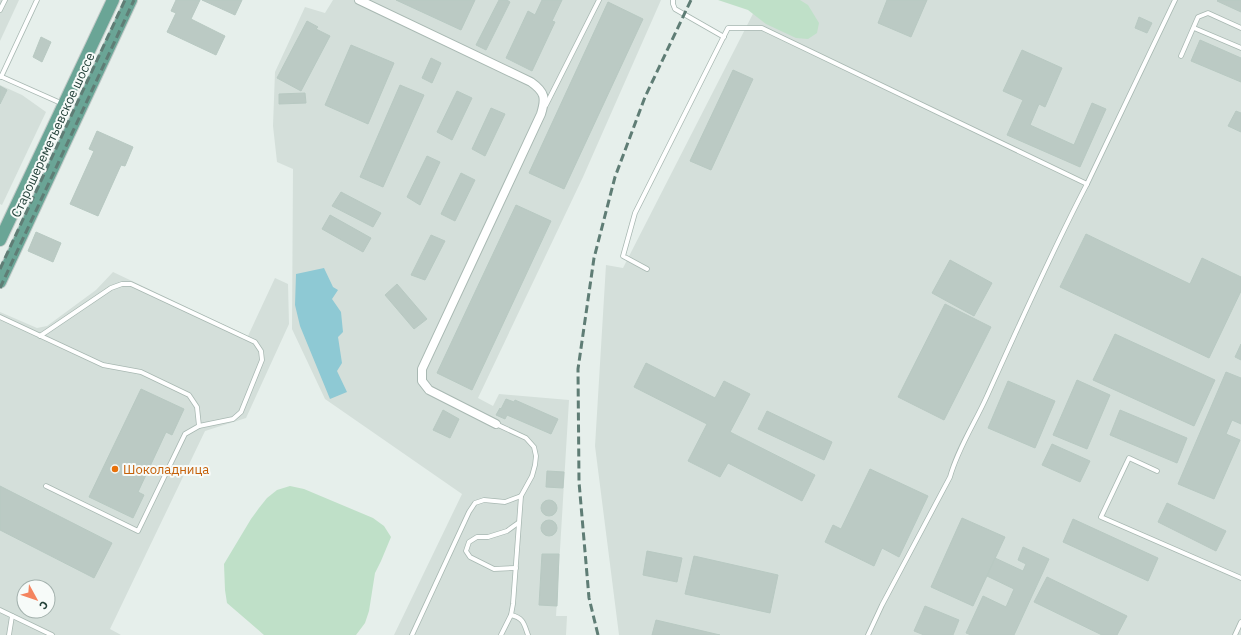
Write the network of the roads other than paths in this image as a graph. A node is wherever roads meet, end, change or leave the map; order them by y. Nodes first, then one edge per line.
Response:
1 (4, 0) edge
2 (37, 0) edge
3 (114, 0) edge
4 (132, 0) edge
5 (359, 0) edge
6 (600, 0) edge
7 (673, 0) edge
8 (1175, 0) edge
9 (0, 10) edge
10 (1194, 28) junction
11 (1241, 28) edge
12 (724, 37) junction
13 (1241, 48) edge
14 (1181, 56) dead end
15 (1, 77) edge
16 (65, 105) junction
17 (541, 114) junction
18 (1087, 184) junction
19 (0, 240) edge
20 (647, 269) dead end
21 (0, 282) edge
22 (0, 317) edge
23 (40, 336) junction
24 (496, 424) joint
25 (199, 426) junction
26 (1157, 471) dead end
27 (46, 486) dead end
28 (521, 496) junction
29 (518, 523) junction
30 (516, 568) junction
31 (1241, 578) edge
32 (0, 610) edge
33 (511, 615) junction
34 (12, 616) junction
35 (1241, 622) edge
36 (9, 635) edge
37 (52, 635) edge
38 (412, 635) edge
39 (501, 635) edge
40 (528, 635) edge
41 (868, 635) edge
42 (1235, 635) edge

1 - 9 lane
2 - 15 lane
3 - 16 main road, Старошереметьевское шоссе
4 - 21 main road, Старошереметьевское шоссе
5 - 17 street
6 - 17 lane
7 - 12 lane
8 - 18 lane
10 - 11 lane
10 - 13 lane
10 - 14 lane
12 - 18 lane
12 - 20 lane
15 - 16 lane
16 - 19 main road, Старошереметьевское шоссе
17 - 24 street
18 - 41 lane
22 - 23 lane
23 - 25 lane
23 - 25 lane
24 - 28 lane
25 - 27 lane
26 - 31 lane
28 - 29 lane
28 - 38 lane
29 - 30 lane
29 - 30 lane
30 - 33 lane
32 - 34 lane
33 - 39 lane
33 - 40 lane
34 - 36 lane
34 - 37 lane
35 - 42 lane

